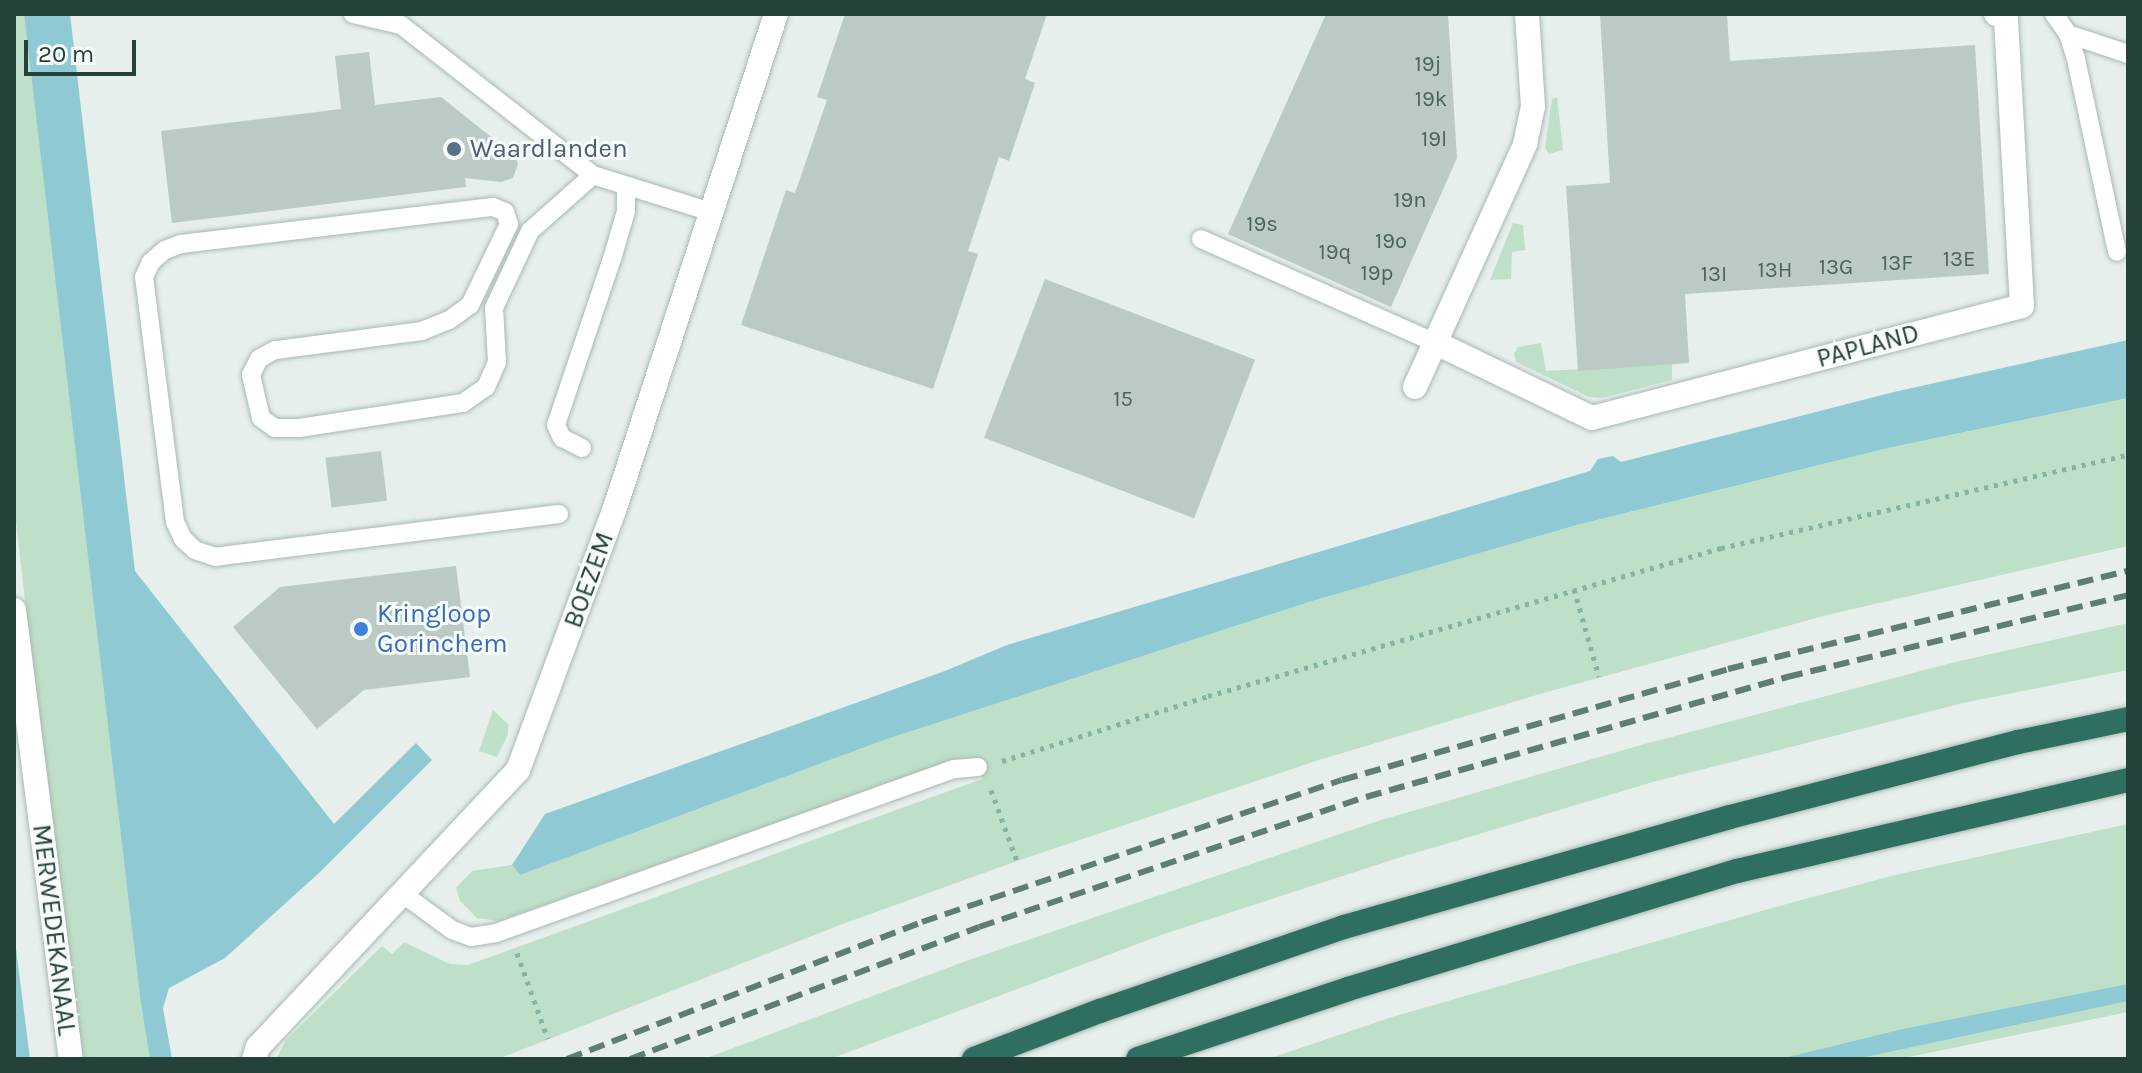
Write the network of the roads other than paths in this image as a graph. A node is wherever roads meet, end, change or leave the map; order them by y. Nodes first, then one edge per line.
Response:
1 (353, 14) edge
2 (776, 14) edge
3 (1527, 14) edge
4 (1996, 14) edge
5 (2054, 14) edge
6 (2068, 34) junction
7 (2128, 54) edge
8 (593, 175) junction
9 (626, 186) junction
10 (711, 212) junction
11 (1201, 239) dead end
12 (2117, 252) dead end
13 (1436, 343) junction
14 (1415, 387) dead end
15 (582, 448) dead end
16 (559, 514) dead end
17 (14, 610) edge
18 (2128, 719) edge
19 (978, 767) road end
20 (2128, 780) edge
21 (403, 894) junction
22 (71, 1059) edge
23 (254, 1059) edge
24 (974, 1059) edge
25 (1138, 1059) edge

1 - 8 lane
2 - 10 street, BOEZEM
3 - 13 street
4 - 13 street, PAPLAND
5 - 6 lane
6 - 7 lane
6 - 12 lane
8 - 9 lane
8 - 16 lane
9 - 10 lane
9 - 15 lane
10 - 21 street, BOEZEM
11 - 13 lane, PAPLAND
13 - 14 street
17 - 22 street, MERWEDEKANAAL
18 - 24 highway
19 - 21 lane
20 - 25 highway
21 - 23 street, BOEZEM

